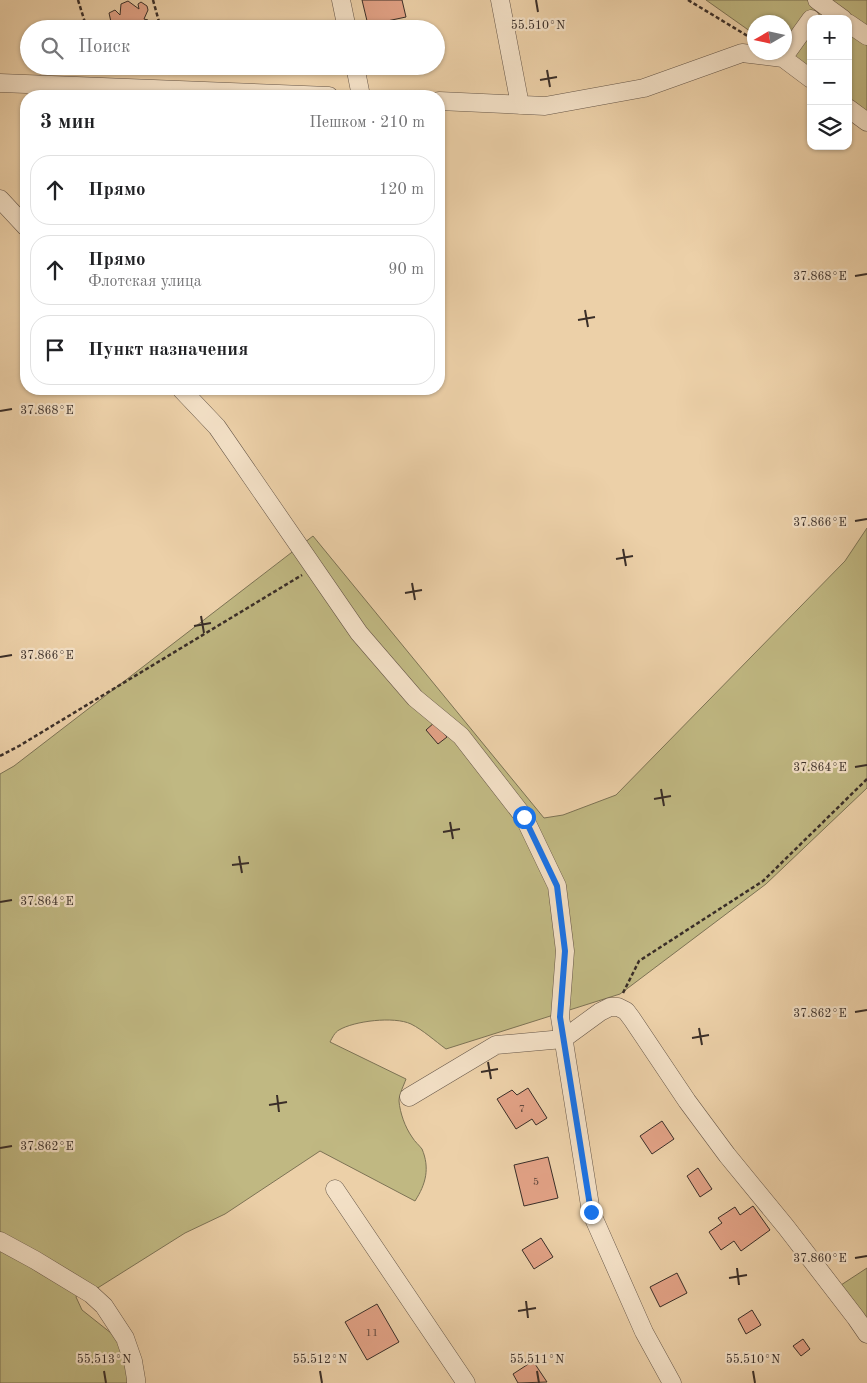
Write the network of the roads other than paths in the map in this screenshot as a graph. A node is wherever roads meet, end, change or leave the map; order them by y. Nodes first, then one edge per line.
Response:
1 (341, 0) edge
2 (500, 0) edge
3 (821, 1) edge
4 (813, 15) edge
5 (838, 15) edge
6 (345, 20) edge
7 (807, 25) edge
8 (852, 26) edge
9 (867, 36) edge
10 (792, 45) edge
11 (747, 54) edge
12 (786, 60) edge
13 (357, 75) edge
14 (807, 76) edge
15 (0, 83) edge
16 (177, 90) edge
17 (360, 90) edge
18 (445, 101) edge
19 (520, 105) junction
20 (852, 111) edge
21 (867, 122) edge
22 (0, 199) edge
23 (20, 221) edge
24 (187, 395) edge
25 (563, 1039) junction
26 (409, 1097) dead end
27 (335, 1190) dead end
28 (0, 1241) edge
29 (867, 1334) edge
30 (136, 1383) edge
31 (466, 1383) edge
32 (672, 1383) edge

1 - 6 street
2 - 19 street
3 - 4 street
3 - 5 street
7 - 10 street
8 - 9 street
11 - 19 street
12 - 14 street
13 - 17 street
15 - 16 street
18 - 19 street
20 - 21 street
22 - 23 street
24 - 25 street
25 - 26 street
25 - 29 street
25 - 32 street
27 - 31 street
28 - 30 street

